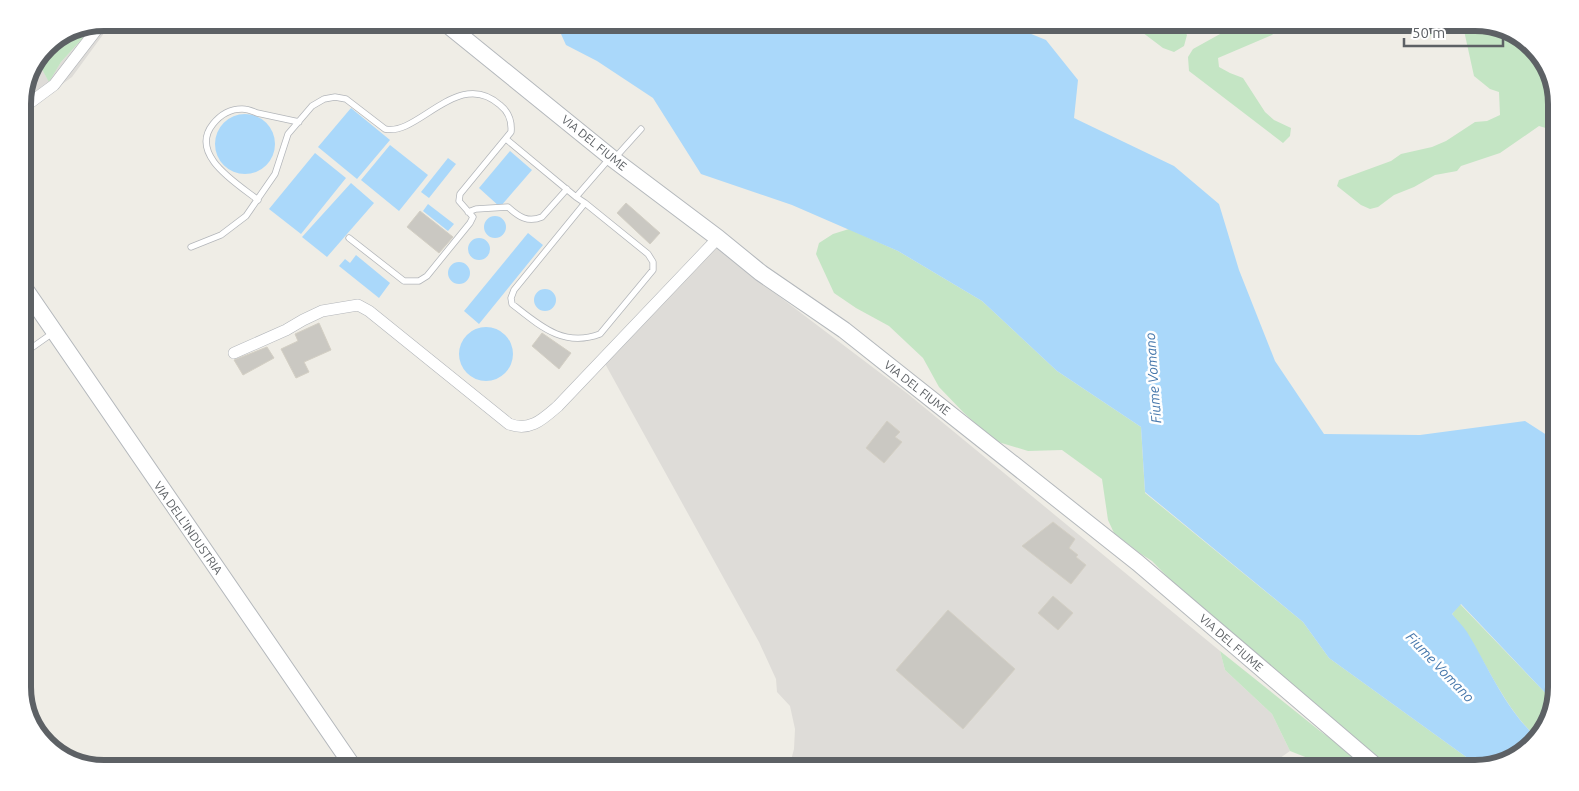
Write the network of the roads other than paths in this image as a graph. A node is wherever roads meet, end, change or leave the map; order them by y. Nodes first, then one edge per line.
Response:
1 (455, 31) edge
2 (96, 32) edge
3 (31, 102) edge
4 (299, 122) junction
5 (641, 129) dead end
6 (506, 139) junction
7 (612, 158) junction
8 (567, 188) junction
9 (576, 197) junction
10 (258, 200) junction
11 (585, 203) junction
12 (468, 212) junction
13 (349, 238) dead end
14 (718, 238) junction
15 (191, 247) dead end
16 (31, 298) edge
17 (54, 332) junction
18 (31, 348) edge
19 (234, 352) dead end
20 (348, 760) edge
21 (1369, 760) edge

1 - 7 street, VIA DEL FIUME
2 - 3 street
4 - 6 lane
4 - 10 lane
4 - 10 lane
5 - 7 lane
6 - 8 lane
6 - 12 lane
7 - 9 lane
7 - 14 street, VIA DEL FIUME
8 - 9 lane
8 - 12 lane
9 - 11 lane
10 - 15 lane
11 - 11 lane
12 - 13 lane
14 - 19 street
14 - 21 street, VIA DEL FIUME
16 - 17 street, VIA DELL'INDUSTRIA
17 - 18 lane
17 - 20 street, VIA DELL'INDUSTRIA

